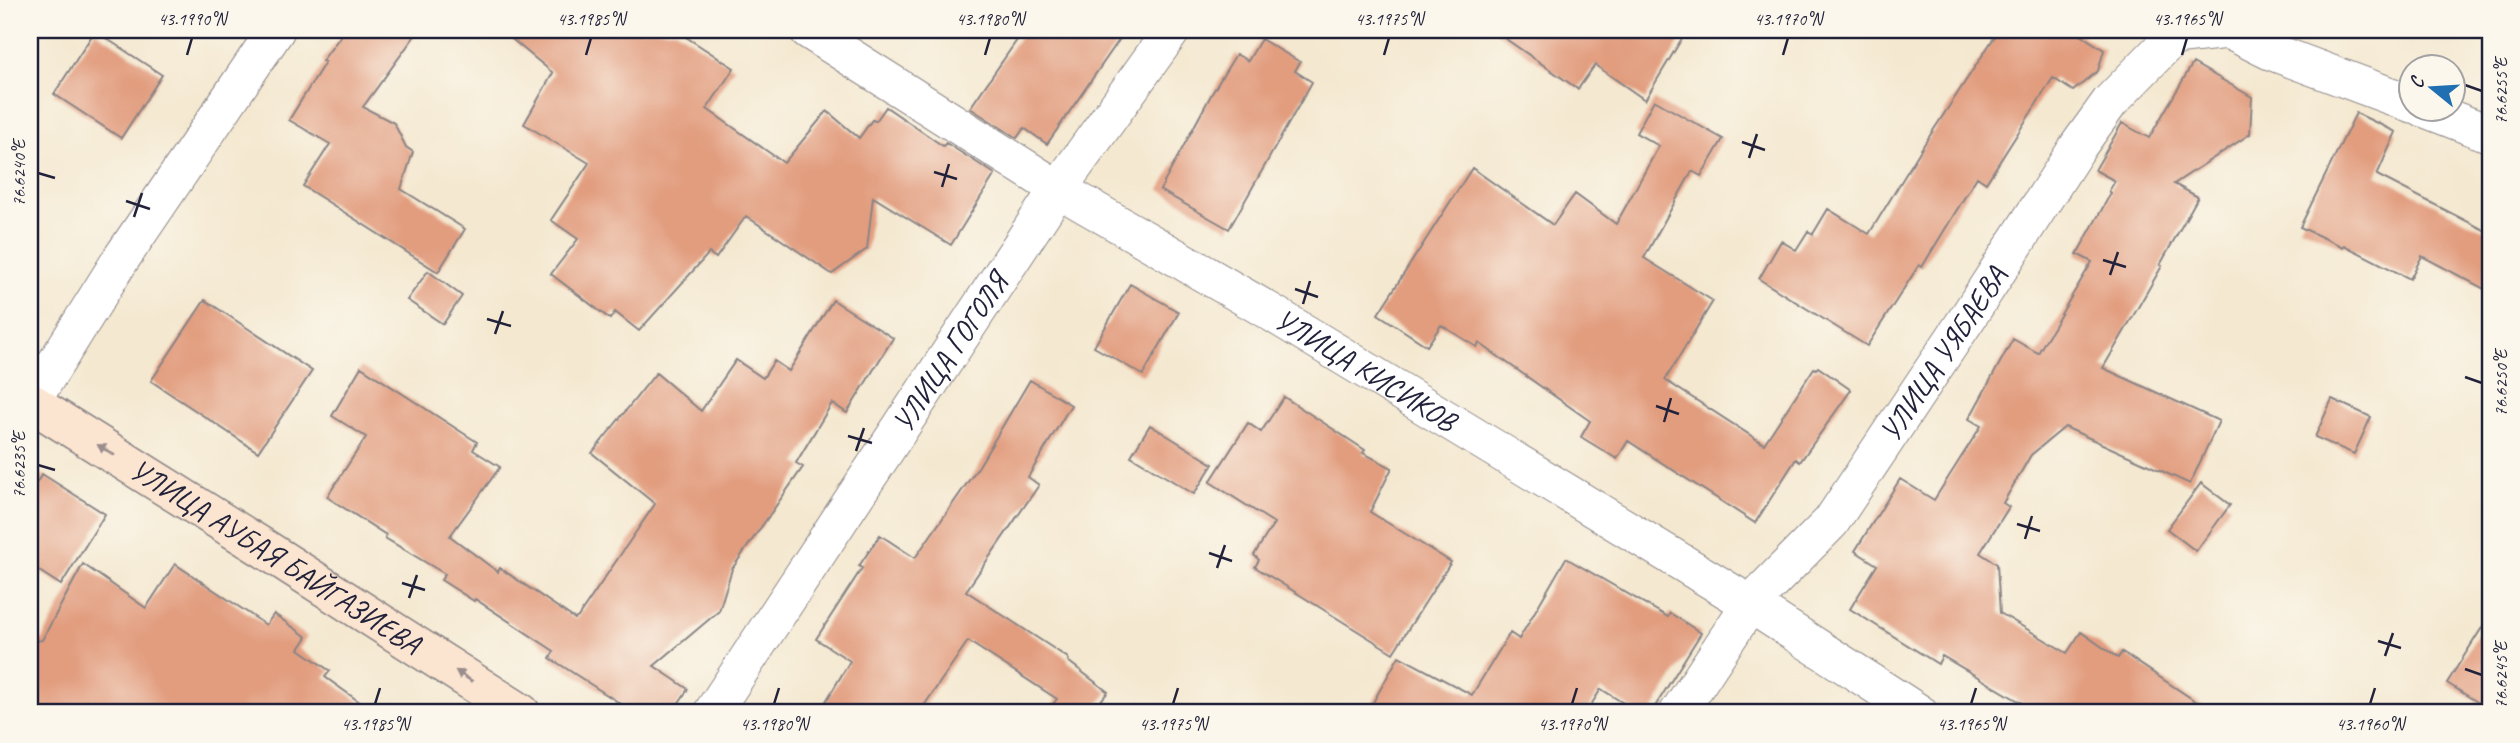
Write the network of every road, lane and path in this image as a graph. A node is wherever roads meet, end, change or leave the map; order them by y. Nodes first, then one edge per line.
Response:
1 (276, 30) edge
2 (808, 30) edge
3 (1172, 30) edge
4 (2228, 30) edge
5 (2398, 99) edge
6 (2458, 122) edge
7 (2490, 135) edge
8 (1058, 189) junction
9 (30, 403) edge
10 (1750, 604) junction
11 (521, 713) edge
12 (712, 713) edge
13 (1678, 713) edge
14 (1919, 713) edge

1 - 9 street
2 - 8 street, УЛИЦА КИСИКОВ
3 - 8 street, УЛИЦА ГОГОЛЯ
4 - 5 street
4 - 10 street, УЛИЦА УЯБАЕВА
6 - 7 street
8 - 10 street, УЛИЦА КИСИКОВ
8 - 12 street, УЛИЦА ГОГОЛЯ
11 -> 9 main road, УЛИЦА АУБАЯ БАЙГАЗИЕВА
10 - 13 street, УЛИЦА УЯБАЕВА
10 - 14 street, УЛИЦА КИСИКОВ

